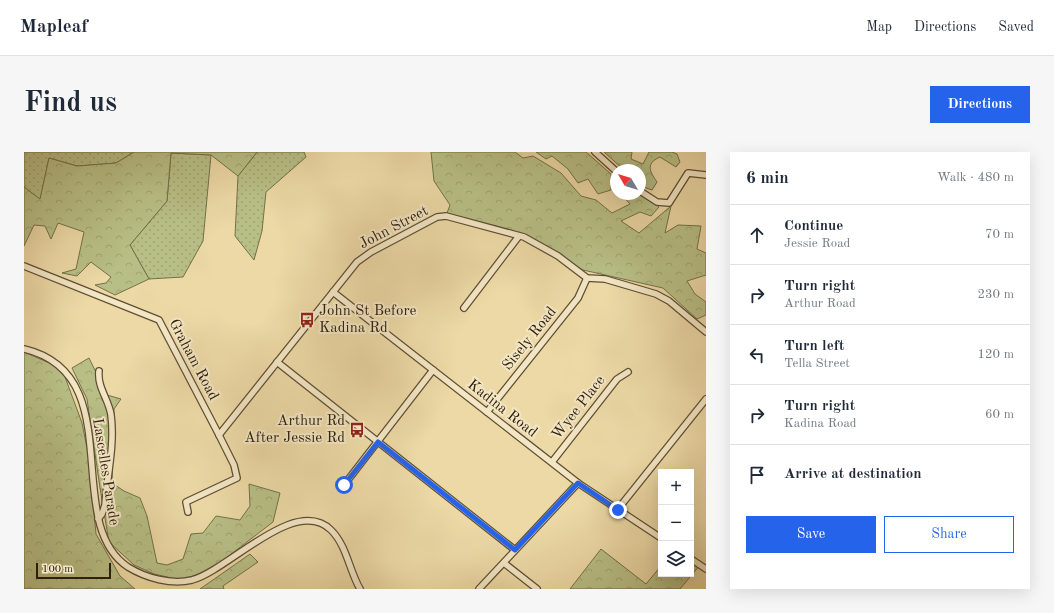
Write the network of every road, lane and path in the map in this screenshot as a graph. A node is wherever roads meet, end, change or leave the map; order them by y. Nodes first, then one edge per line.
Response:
1 (595, 152) edge
2 (610, 166) edge
3 (706, 175) edge
4 (646, 195) edge
5 (519, 236) junction
6 (24, 266) edge
7 (587, 278) junction
8 (333, 292) junction
9 (464, 308) dead end
10 (706, 332) edge
11 (24, 349) edge
12 (277, 362) junction
13 (433, 370) junction
14 (99, 371) dead end
15 (628, 372) dead end
16 (706, 399) edge
17 (486, 412) junction
18 (219, 435) junction
19 (378, 442) junction
20 (552, 462) junction
21 (578, 483) junction
22 (344, 485) dead end
23 (618, 510) junction
24 (188, 512) dead end
25 (98, 519) junction
26 (658, 536) edge
27 (515, 550) junction
28 (694, 560) edge
29 (504, 562) junction
30 (706, 569) edge
31 (360, 589) edge
32 (479, 589) edge
33 (537, 589) edge

1 - 2 street
3 - 4 street
5 - 7 street, John Street
5 - 8 street, John Street
5 - 9 street
6 - 18 street, Graham Road
7 - 10 street
7 - 17 street, Sisely Road
8 - 12 street, John Street
8 - 13 street, Kadina Road
11 - 25 street, Lascelles Parade
12 - 18 street, John Street
12 - 19 street
13 - 17 street, Kadina Road
13 - 19 street
14 - 25 street
15 - 20 street, Wyee Place
16 - 23 street
17 - 20 street, Kadina Road
18 - 24 street, Graham Road
19 - 22 street
19 - 27 street
20 - 21 street, Kadina Road
21 - 23 street, Kadina Road
21 - 27 street
23 - 26 street, Kadina Road
25 - 31 street, Lascelles Parade
27 - 29 street
28 - 30 street
29 - 32 street
29 - 33 street

